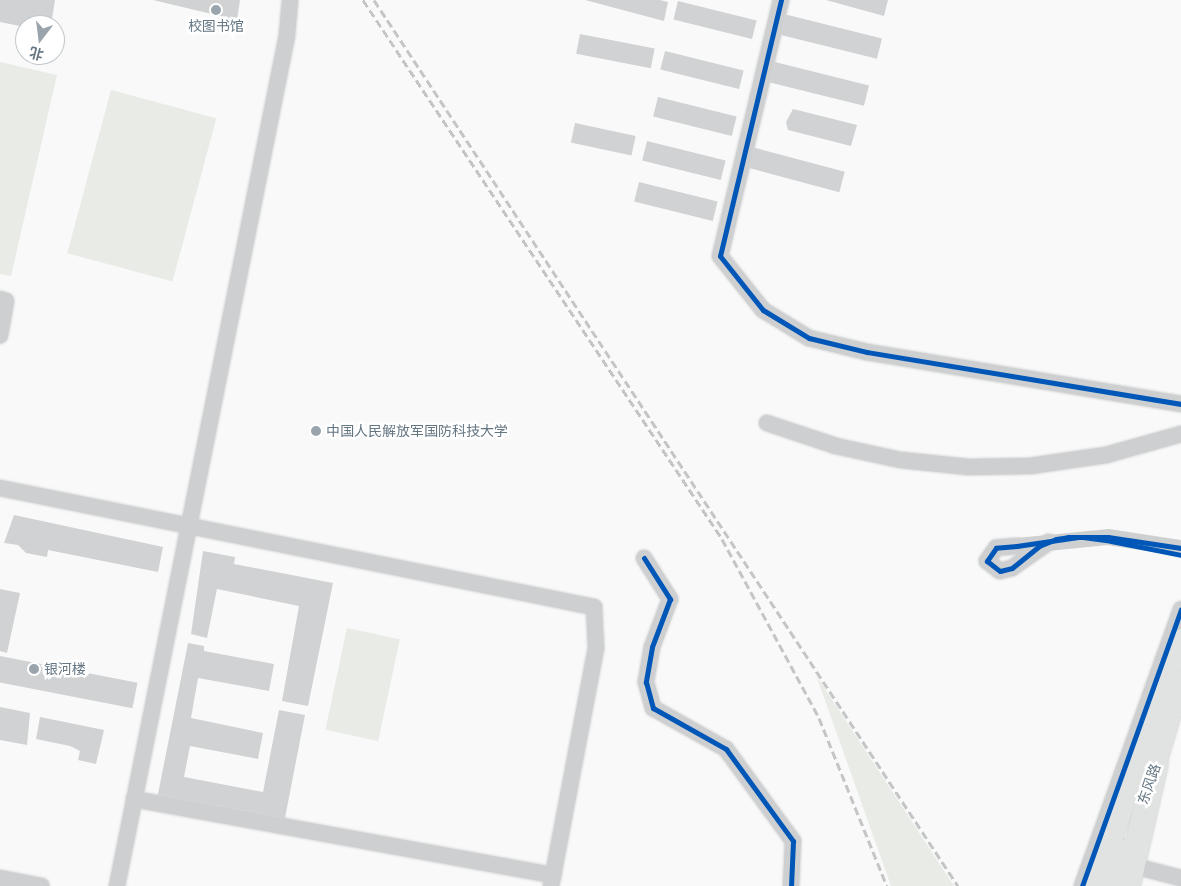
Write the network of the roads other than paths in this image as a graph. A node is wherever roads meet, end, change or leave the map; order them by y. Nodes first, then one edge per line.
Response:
1 (290, 0) edge
2 (781, 0) edge
3 (0, 299) edge
4 (0, 335) edge
5 (1181, 404) edge
6 (767, 423) dead end
7 (1181, 434) edge
8 (0, 488) edge
9 (188, 525) junction
10 (1083, 537) junction
11 (1181, 548) edge
12 (1181, 555) edge
13 (644, 558) dead end
14 (1181, 609) edge
15 (1181, 639) edge
16 (1181, 681) edge
17 (1181, 713) edge
18 (1147, 764) junction
19 (134, 799) junction
20 (1123, 806) junction
21 (1135, 877) edge
22 (0, 878) edge
23 (1181, 878) edge
24 (552, 881) edge
25 (41, 886) edge
26 (117, 886) edge
27 (791, 886) edge
28 (1082, 886) edge
29 (1087, 886) edge
30 (1096, 886) edge
31 (1114, 886) edge
32 (1136, 886) edge

1 - 9 street
2 - 5 street
3 - 4 street
6 - 7 street
8 - 9 street
9 - 19 street
9 - 24 street
10 - 10 street, bridge
10 - 11 street, bridge
10 - 12 street
13 - 27 street
14 - 28 street
15 - 18 main road, 东风路
16 - 18 main road, 东风路
17 - 21 street
18 - 20 main road
18 - 21 highway
18 - 31 main road, 东风路
19 - 24 street
19 - 26 street
20 - 29 street
20 - 30 main road
21 - 23 street
21 - 32 street
22 - 25 street

